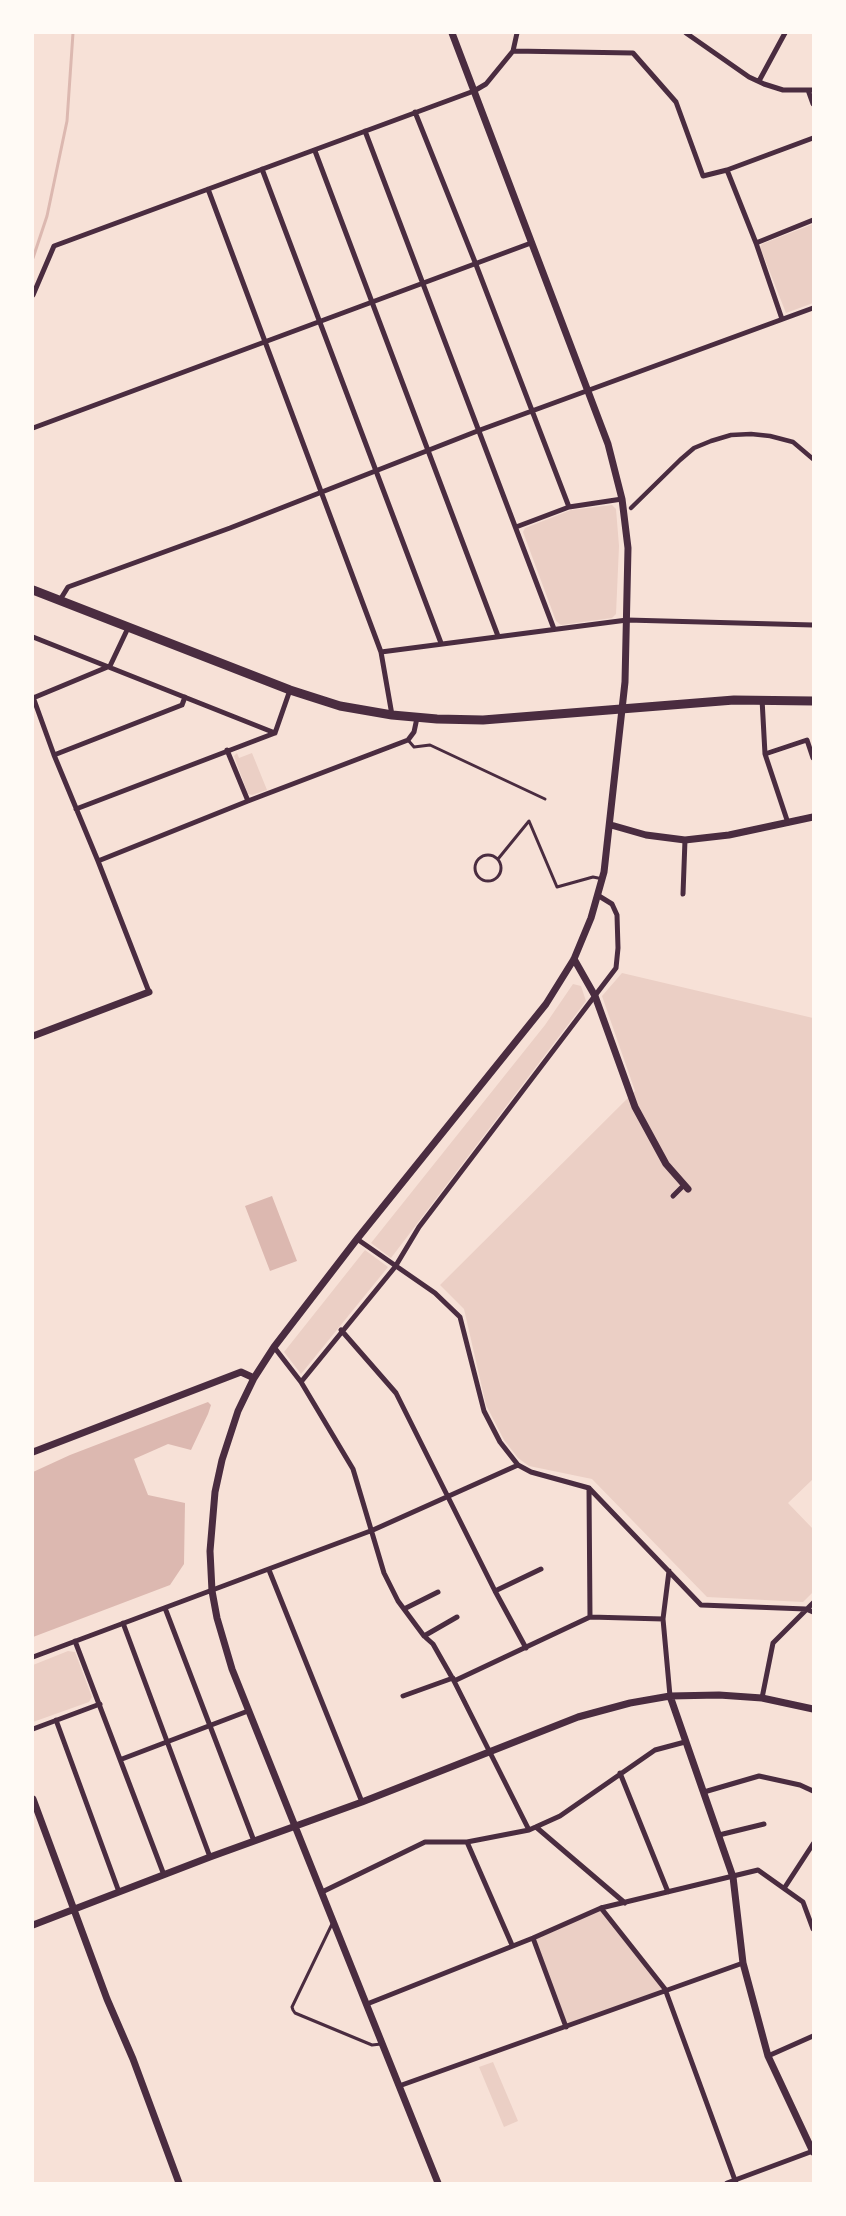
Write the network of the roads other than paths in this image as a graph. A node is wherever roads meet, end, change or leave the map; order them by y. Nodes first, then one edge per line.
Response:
1 (452, 33) edge
2 (517, 33) edge
3 (686, 33) edge
4 (785, 33) edge
5 (513, 51) junction
6 (759, 81) junction
7 (810, 90) edge
8 (474, 91) junction
9 (813, 104) edge
10 (415, 112) junction
11 (365, 131) junction
12 (813, 138) edge
13 (315, 151) junction
14 (262, 169) junction
15 (727, 170) junction
16 (208, 189) junction
17 (813, 220) edge
18 (531, 243) junction
19 (756, 243) junction
20 (476, 262) junction
21 (423, 283) junction
22 (33, 295) edge
23 (372, 303) junction
24 (813, 308) edge
25 (782, 319) junction
26 (320, 322) junction
27 (264, 342) junction
28 (588, 390) junction
29 (531, 412) junction
30 (33, 428) edge
31 (480, 430) junction
32 (428, 451) junction
33 (813, 459) edge
34 (377, 470) junction
35 (322, 491) junction
36 (622, 499) junction
37 (568, 507) junction
38 (631, 508) dead end
39 (516, 527) junction
40 (33, 590) edge
41 (60, 600) junction
42 (627, 620) junction
43 (813, 625) edge
44 (128, 627) junction
45 (554, 629) junction
46 (498, 636) junction
47 (33, 637) edge
48 (441, 643) junction
49 (381, 652) junction
50 (110, 666) junction
51 (290, 690) junction
52 (33, 697) edge
53 (185, 697) junction
54 (762, 699) junction
55 (813, 701) edge
56 (624, 709) junction
57 (392, 716) junction
58 (417, 718) junction
59 (275, 733) junction
60 (408, 741) junction
61 (227, 750) junction
62 (765, 754) junction
63 (54, 755) junction
64 (813, 758) edge
65 (545, 799) dead end
66 (248, 801) junction
67 (76, 809) junction
68 (813, 817) edge
69 (788, 823) junction
70 (611, 825) junction
71 (685, 840) junction
72 (498, 859) junction
73 (98, 861) junction
74 (603, 879) junction
75 (683, 894) dead end
76 (599, 896) junction
77 (574, 959) junction
78 (149, 992) joint
79 (595, 996) junction
80 (33, 1036) edge
81 (686, 1187) joint
82 (673, 1196) dead end
83 (357, 1239) junction
84 (395, 1267) junction
85 (341, 1330) junction
86 (274, 1347) junction
87 (254, 1378) junction
88 (300, 1382) junction
89 (33, 1452) edge
90 (518, 1465) junction
91 (589, 1488) junction
92 (448, 1497) junction
93 (372, 1530) junction
94 (541, 1569) dead end
95 (269, 1570) junction
96 (669, 1571) junction
97 (212, 1591) junction
98 (495, 1591) junction
99 (438, 1592) dead end
100 (813, 1603) edge
101 (165, 1608) junction
102 (404, 1609) junction
103 (806, 1609) junction
104 (813, 1612) edge
105 (457, 1617) dead end
106 (590, 1617) junction
107 (663, 1619) junction
108 (123, 1623) junction
109 (424, 1636) junction
110 (75, 1641) junction
111 (526, 1648) junction
112 (33, 1657) edge
113 (453, 1679) junction
114 (403, 1696) dead end
115 (670, 1696) junction
116 (762, 1698) junction
117 (100, 1704) junction
118 (813, 1708) edge
119 (248, 1711) junction
120 (56, 1720) junction
121 (211, 1725) junction
122 (33, 1729) edge
123 (167, 1742) junction
124 (685, 1743) junction
125 (489, 1753) junction
126 (122, 1759) junction
127 (620, 1773) junction
128 (813, 1791) edge
129 (704, 1792) junction
130 (33, 1799) edge
131 (362, 1802) junction
132 (764, 1824) dead end
133 (296, 1826) junction
134 (536, 1827) junction
135 (529, 1830) junction
136 (719, 1835) junction
137 (254, 1841) junction
138 (467, 1842) junction
139 (813, 1844) edge
140 (210, 1857) junction
141 (164, 1875) junction
142 (734, 1877) junction
143 (785, 1887) junction
144 (119, 1892) junction
145 (322, 1892) junction
146 (668, 1892) junction
147 (625, 1903) junction
148 (602, 1908) junction
149 (74, 1909) junction
150 (333, 1921) junction
151 (33, 1925) edge
152 (813, 1927) edge
153 (533, 1938) junction
154 (512, 1945) junction
155 (743, 1963) junction
156 (665, 1989) junction
157 (367, 2004) junction
158 (566, 2026) junction
159 (813, 2036) edge
160 (382, 2044) junction
161 (768, 2056) junction
162 (399, 2086) junction
163 (813, 2151) edge
164 (736, 2181) edge
165 (179, 2183) edge
166 (438, 2183) edge
167 (727, 2183) edge

1 - 8 street
2 - 5 street
3 - 6 street
4 - 6 street
5 - 8 street
5 - 15 street
6 - 7 street
7 - 9 street
8 - 10 street
8 - 18 street
10 - 11 street
10 - 20 street
11 - 13 street
11 - 21 street
12 - 15 street
13 - 14 street
13 - 23 street
14 - 16 street
14 - 26 street
15 - 19 street
16 - 22 street
16 - 27 street
17 - 19 street
18 - 20 street
18 - 28 street
19 - 25 street
20 - 21 street
20 - 29 street
21 - 23 street
21 - 31 street
23 - 26 street
23 - 32 street
24 - 25 street
25 - 28 street
26 - 27 street
26 - 34 street
27 - 30 street
27 - 35 street
28 - 29 street
28 - 36 street
29 - 31 street
29 - 37 street
31 - 32 street
31 - 39 street
32 - 34 street
32 - 46 street
33 - 38 street
34 - 35 street
34 - 48 street
35 - 41 street
35 - 49 street
36 - 37 street
36 - 42 street
37 - 39 street
39 - 45 street
40 - 41 main road
41 - 44 main road
42 - 43 street
42 - 45 street
42 - 56 street
44 - 50 street
44 - 51 main road
45 - 46 street
46 - 48 street
47 - 50 street
48 - 49 street
49 - 57 street
50 - 52 street
50 - 53 street
51 - 57 main road
51 - 59 street
52 - 63 street
53 - 59 street
53 - 63 street
54 - 55 main road
54 - 56 main road
54 - 62 street
56 - 58 main road
56 - 70 street
57 - 58 main road
58 - 60 street
59 - 61 street
60 - 65 lane
60 - 66 street
61 - 66 street
61 - 67 street
62 - 64 street
62 - 69 street
63 - 67 street
66 - 73 street
67 - 73 street
68 - 69 street
69 - 71 street
70 - 71 street
70 - 74 street
71 - 75 street
72 - 72 lane
72 - 74 lane
73 - 78 street
74 - 76 street
76 - 77 street
76 - 79 street
77 - 79 street
77 - 83 street
78 - 80 street
79 - 81 street
79 - 84 street
81 - 82 street
83 - 84 street
83 - 86 street
84 - 85 street
84 - 90 street
85 - 88 street
85 - 92 street
86 - 87 street
86 - 88 street
87 - 89 street
87 - 97 street
88 - 93 street
90 - 91 street
90 - 92 street
91 - 96 street
91 - 106 street
92 - 93 street
92 - 98 street
93 - 95 street
93 - 102 street
94 - 98 street
95 - 97 street
95 - 131 street
96 - 103 street
96 - 107 street
97 - 101 street
97 - 119 street
98 - 111 street
99 - 102 street
100 - 103 street
101 - 108 street
101 - 121 street
102 - 109 street
103 - 104 street
103 - 116 street
105 - 109 street
106 - 107 street
106 - 111 street
107 - 115 street
108 - 110 street
108 - 123 street
109 - 113 street
110 - 112 street
110 - 117 street
111 - 113 street
113 - 114 street
113 - 125 street
115 - 116 street
115 - 124 street
115 - 125 street
116 - 118 street
117 - 120 street
117 - 126 street
119 - 121 street
119 - 133 street
120 - 122 street
120 - 144 street
121 - 123 street
121 - 137 street
123 - 126 street
123 - 140 street
124 - 127 street
124 - 129 street
125 - 131 street
125 - 135 street
126 - 141 street
127 - 134 street
127 - 146 street
128 - 129 street
129 - 136 street
130 - 149 street
131 - 133 street
132 - 136 street
133 - 137 street
133 - 145 street
134 - 135 street
134 - 147 street
135 - 138 street
136 - 142 street
137 - 140 street
138 - 145 street
138 - 154 street
139 - 143 street
140 - 141 street
141 - 144 street
142 - 143 street
142 - 146 street
142 - 155 street
143 - 152 street
144 - 149 street
145 - 150 street
146 - 147 street
147 - 148 street
148 - 153 street
148 - 156 street
149 - 151 street
149 - 165 street
150 - 157 street
150 - 160 lane
153 - 154 street
153 - 158 street
154 - 157 street
155 - 156 street
155 - 161 street
156 - 158 street
156 - 164 street
157 - 160 street
158 - 162 street
159 - 161 street
160 - 162 street
161 - 163 street
162 - 166 street
163 - 164 street
164 - 167 street

